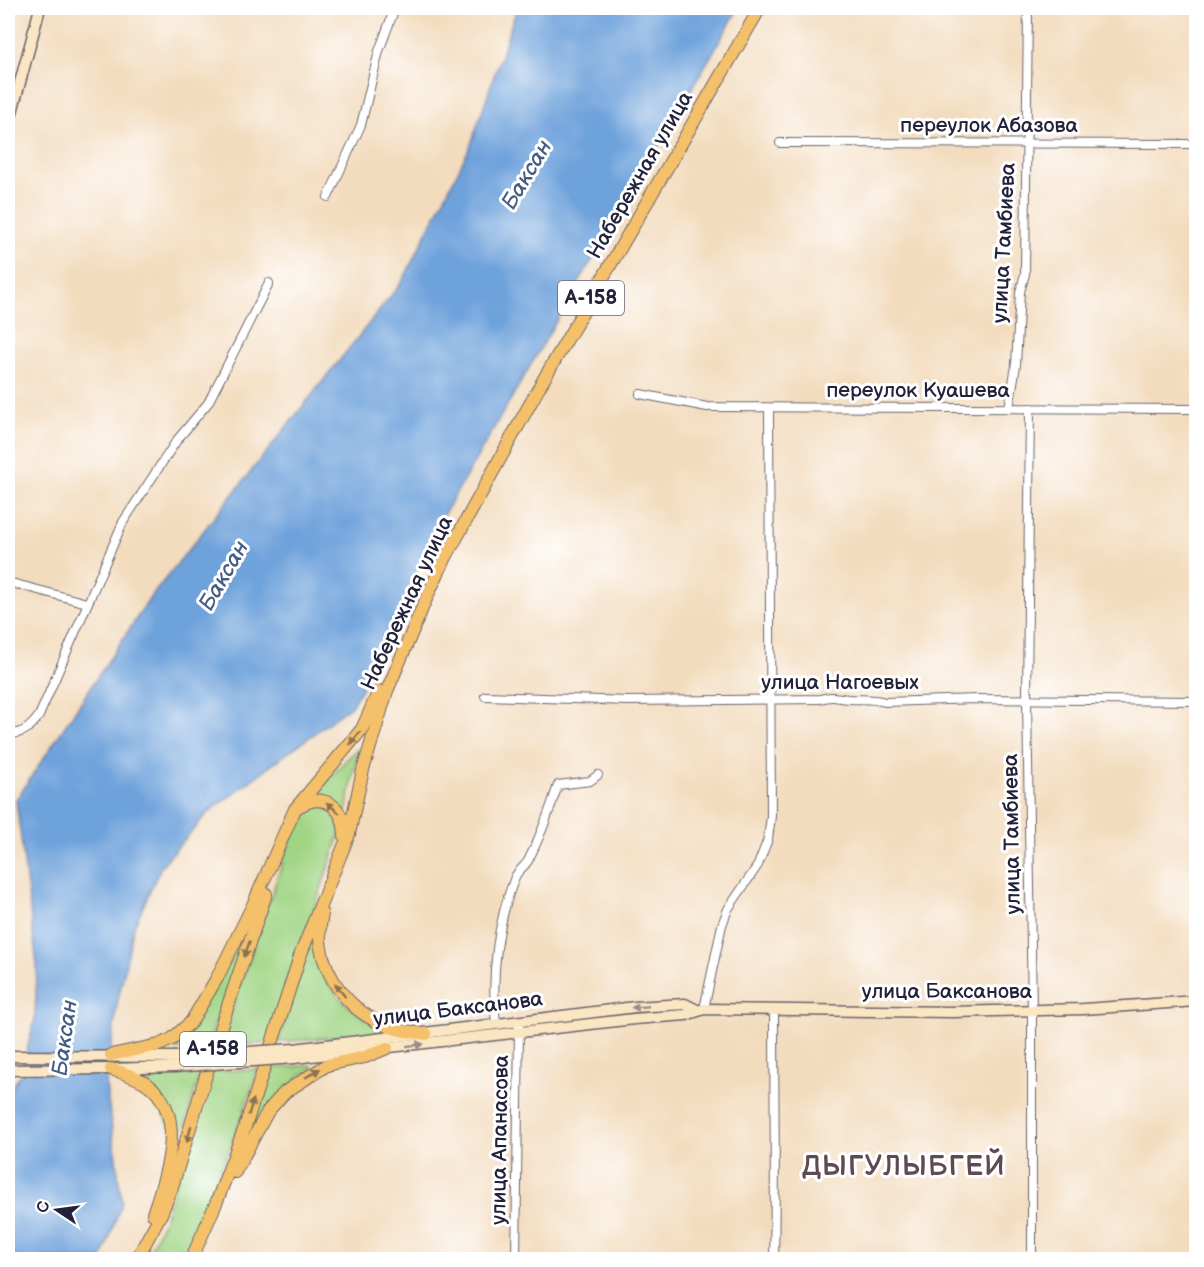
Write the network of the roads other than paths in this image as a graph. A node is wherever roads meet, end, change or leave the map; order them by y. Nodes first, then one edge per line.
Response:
1 (40, 8) edge
2 (395, 8) edge
3 (760, 8) edge
4 (1028, 8) edge
5 (8, 127) edge
6 (780, 142) dead end
7 (1026, 142) junction
8 (1197, 144) edge
9 (328, 197) dead end
10 (269, 283) dead end
11 (640, 394) dead end
12 (768, 408) junction
13 (1009, 408) junction
14 (1030, 408) junction
15 (1197, 409) edge
16 (8, 582) edge
17 (429, 592) junction
18 (87, 603) junction
19 (485, 696) dead end
20 (1028, 699) junction
21 (770, 700) junction
22 (1197, 701) edge
23 (8, 734) edge
24 (598, 775) dead end
25 (295, 809) junction
26 (344, 847) junction
27 (277, 853) junction
28 (329, 882) junction
29 (1197, 1001) edge
30 (700, 1009) junction
31 (774, 1010) junction
32 (1032, 1011) junction
33 (518, 1021) junction
34 (496, 1024) junction
35 (519, 1033) junction
36 (426, 1034) junction
37 (387, 1048) junction
38 (294, 1053) junction
39 (111, 1055) junction
40 (11, 1056) edge
41 (174, 1062) junction
42 (111, 1069) junction
43 (11, 1070) edge
44 (217, 1201) junction
45 (144, 1243) junction
46 (136, 1260) edge
47 (191, 1260) edge
48 (516, 1260) edge
49 (774, 1260) edge
50 (1032, 1260) edge

1 - 5 main road
2 - 9 street
3 - 17 main road, Набережная улица / А-158
4 - 7 street, улица Тамбиева
6 - 7 street, переулок Абазова
7 - 8 street, переулок Абазова
7 - 13 street, улица Тамбиева
10 - 18 street
11 - 12 street, переулок Куашева
12 - 13 street, переулок Куашева
12 - 21 street
13 - 14 street, переулок Куашева
14 - 15 street, переулок Куашева
14 - 20 street, улица Тамбиева
16 - 18 street
17 -> 25 main road, А-158
17 - 26 main road, Набережная улица / А-158
18 - 23 street
19 - 21 street, улица Нагоевых
20 - 21 street, улица Нагоевых
20 - 22 street, улица Нагоевых
20 - 32 street, улица Тамбиева
21 - 30 street
24 - 34 street, улица Апанасова
26 -> 25 main road
25 - 27 main road, А-158
26 - 28 main road, Набережная улица / А-158
27 - 39 main road
27 -> 45 main road, А-158
36 -> 28 main road
44 -> 28 main road, Набережная улица / А-158
29 - 32 main road, улица Баксанова
30 - 31 main road, улица Баксанова
30 -> 33 main road, улица Баксанова
30 - 35 main road, улица Баксанова
31 - 32 main road, улица Баксанова
31 - 49 street
32 - 50 street, улица Тамбиева
33 - 34 main road, улица Баксанова
33 - 35 street, улица Апанасова
34 - 36 main road, улица Баксанова
37 -> 35 main road, улица Баксанова
35 - 48 street, улица Апанасова
36 - 38 main road, улица Баксанова
37 - 38 main road, улица Баксанова
44 -> 37 main road
38 - 41 main road, bridge
39 - 40 main road
39 - 41 main road
41 - 42 main road
42 - 43 main road
42 - 45 main road
44 - 47 main road, Набережная улица / А-158
45 - 46 main road, А-158

